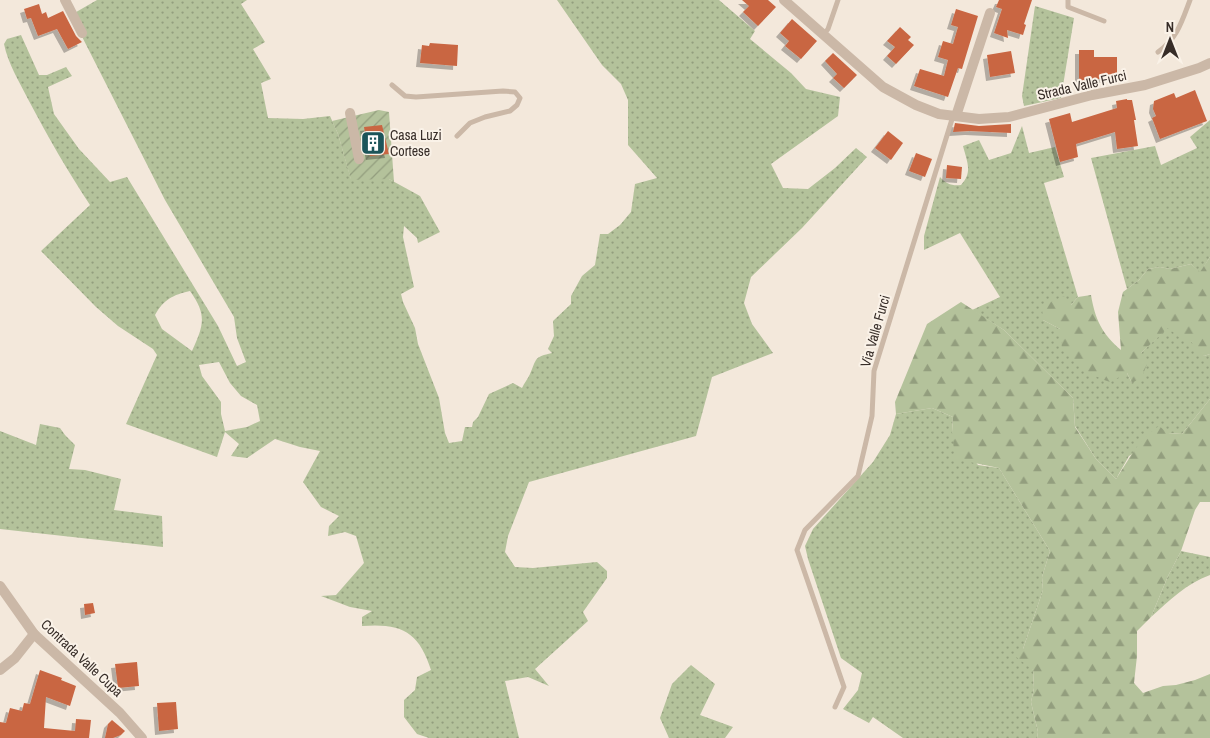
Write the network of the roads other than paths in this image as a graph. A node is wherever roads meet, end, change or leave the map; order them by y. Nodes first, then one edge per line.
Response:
1 (65, 0) edge
2 (784, 0) edge
3 (838, 0) edge
4 (1068, 0) edge
5 (1182, 1) edge
6 (1189, 3) edge
7 (990, 13) dead end
8 (1104, 21) dead end
9 (82, 32) dead end
10 (823, 35) junction
11 (1158, 52) dead end
12 (1210, 63) edge
13 (392, 85) dead end
14 (350, 113) dead end
15 (954, 116) junction
16 (457, 136) dead end
17 (359, 160) dead end
18 (0, 586) edge
19 (34, 634) junction
20 (0, 670) edge
21 (836, 707) dead end
22 (140, 737) edge

1 - 9 street
2 - 10 street, Strada Valle Furci
3 - 10 lane
4 - 8 lane
5 - 6 lane
6 - 11 lane
7 - 15 street
10 - 15 street, Strada Valle Furci
12 - 15 street, Strada Valle Furci
13 - 16 lane
14 - 17 street
15 - 21 lane, Via Valle Furci
18 - 19 street, Contrada Valle Cupa
19 - 20 street
19 - 22 street, Contrada Valle Cupa

